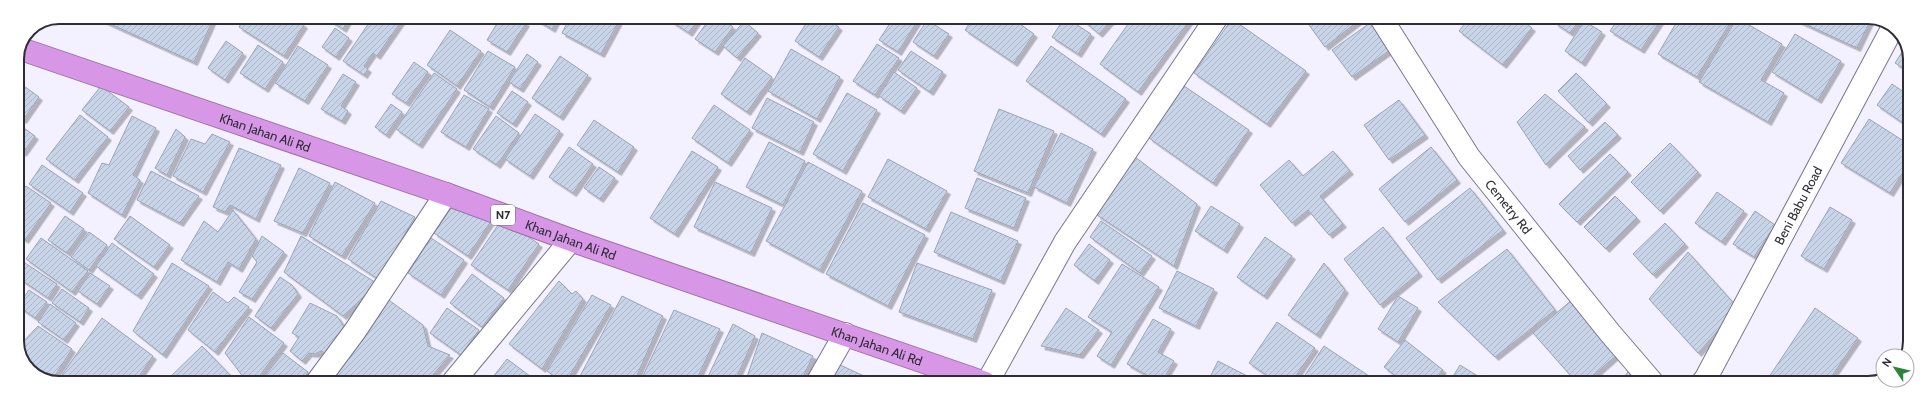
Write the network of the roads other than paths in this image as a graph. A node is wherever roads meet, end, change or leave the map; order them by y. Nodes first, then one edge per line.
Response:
1 (1213, 24) edge
2 (1385, 24) edge
3 (1890, 32) edge
4 (25, 51) edge
5 (446, 194) junction
6 (571, 240) junction
7 (845, 334) junction
8 (321, 376) edge
9 (458, 376) edge
10 (821, 376) edge
11 (966, 376) edge
12 (990, 376) edge
13 (1647, 376) edge
14 (1707, 376) edge

1 - 12 street
2 - 13 street, Cemetry Rd
3 - 14 street, Beni Babu Road
4 - 5 highway, Khan Jahan Ali Rd / N7
5 - 6 highway, Khan Jahan Ali Rd / N7
5 - 8 street
6 - 7 highway, Khan Jahan Ali Rd / N7
6 - 9 street
7 - 10 street
7 - 11 highway, Khan Jahan Ali Rd / N7

